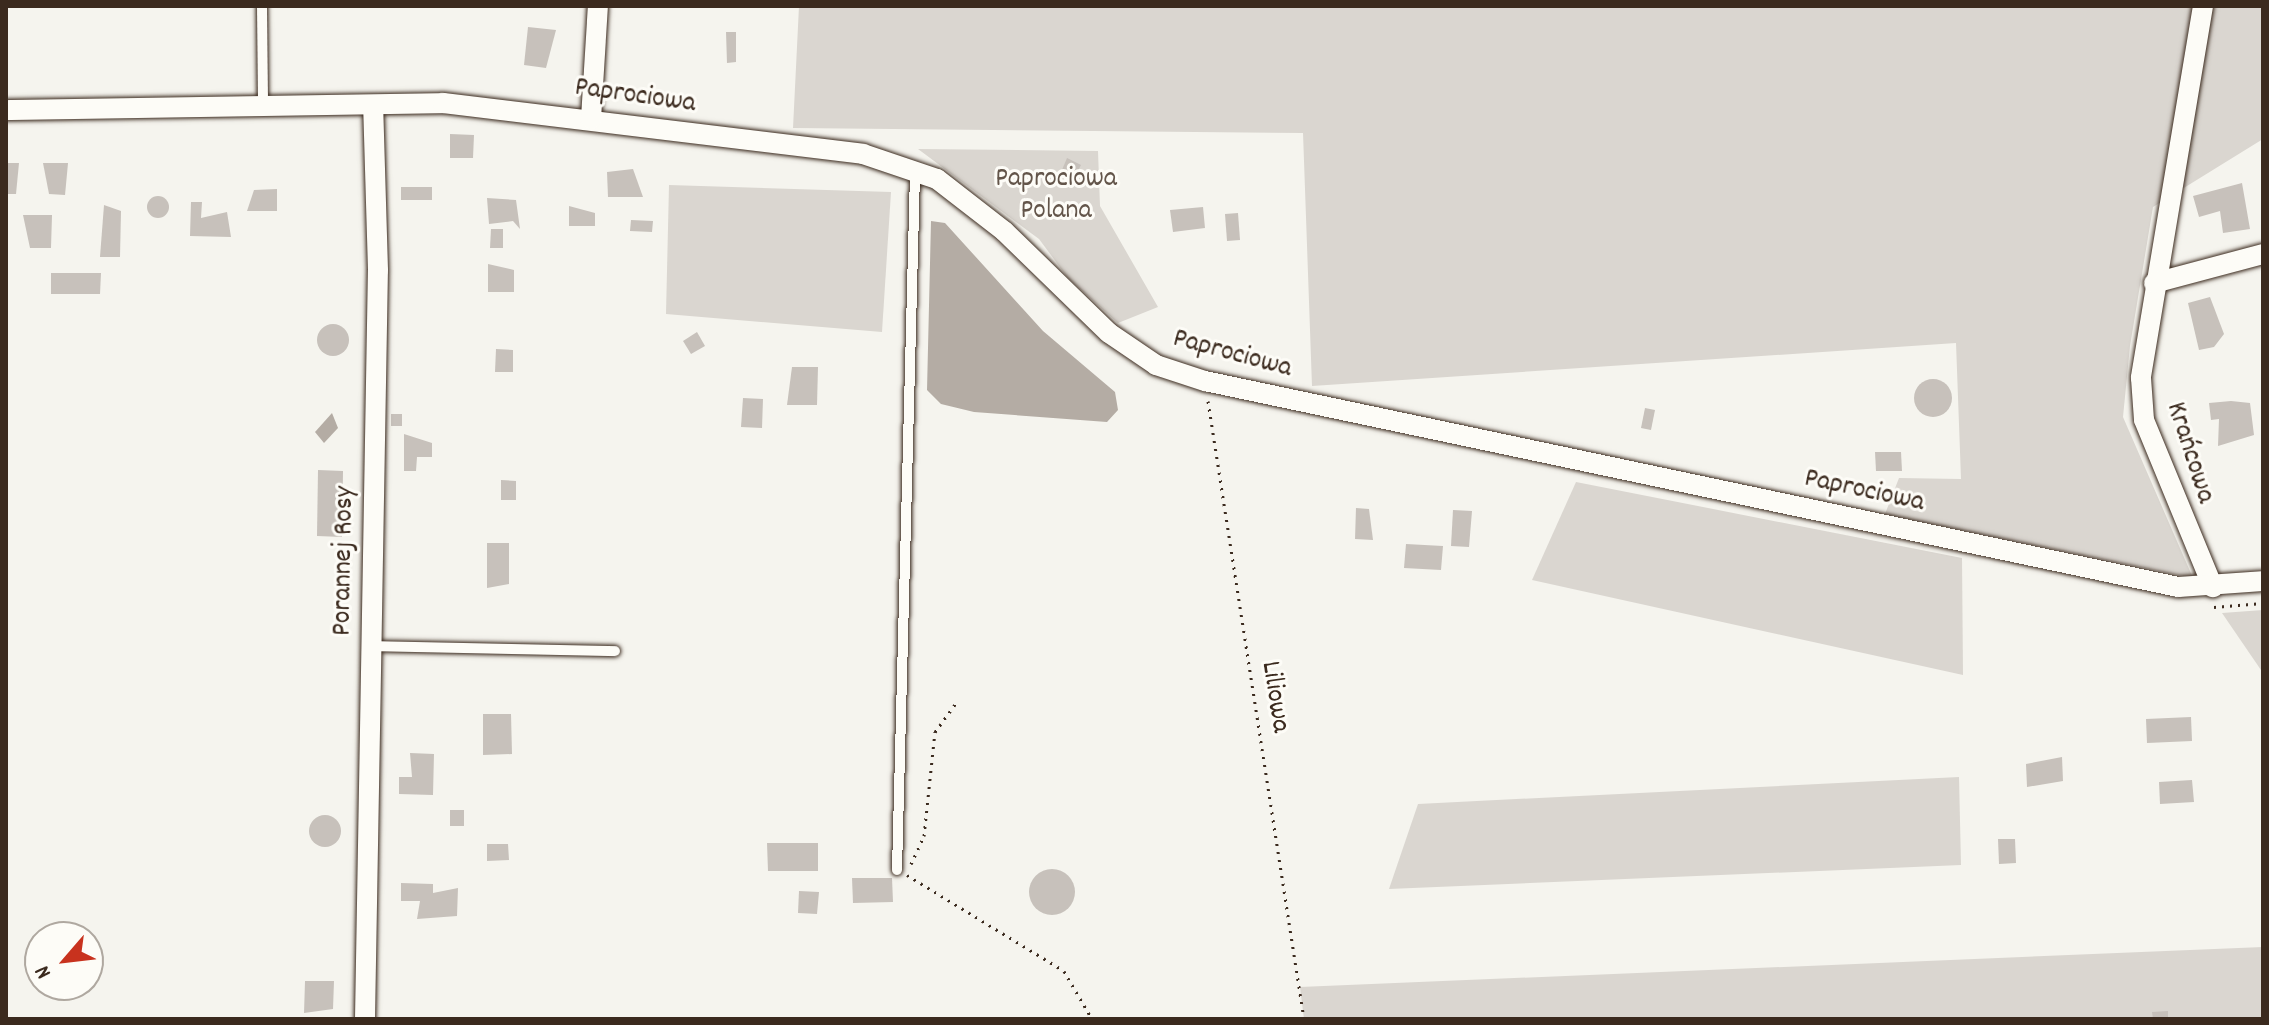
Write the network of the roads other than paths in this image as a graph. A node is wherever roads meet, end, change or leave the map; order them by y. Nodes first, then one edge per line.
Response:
1 (262, 6) edge
2 (598, 6) edge
3 (2203, 6) edge
4 (373, 105) junction
5 (263, 108) junction
6 (6, 110) edge
7 (591, 119) junction
8 (915, 169) junction
9 (2263, 254) edge
10 (2154, 283) junction
11 (2263, 581) edge
12 (2214, 597) junction
13 (372, 646) junction
14 (615, 651) dead end
15 (902, 872) road end
16 (365, 1019) edge

1 - 5 lane
2 - 7 street
3 - 10 street, Krańcowa
4 - 5 street, Paprociowa
4 - 7 street, Paprociowa
4 - 13 street, Porannej Rosy
5 - 6 street, Paprociowa
7 - 8 street, Paprociowa
8 - 12 street, Paprociowa
8 - 15 lane
9 - 10 street
10 - 12 street, Krańcowa
11 - 12 street, Paprociowa
13 - 14 lane
13 - 16 street, Porannej Rosy

